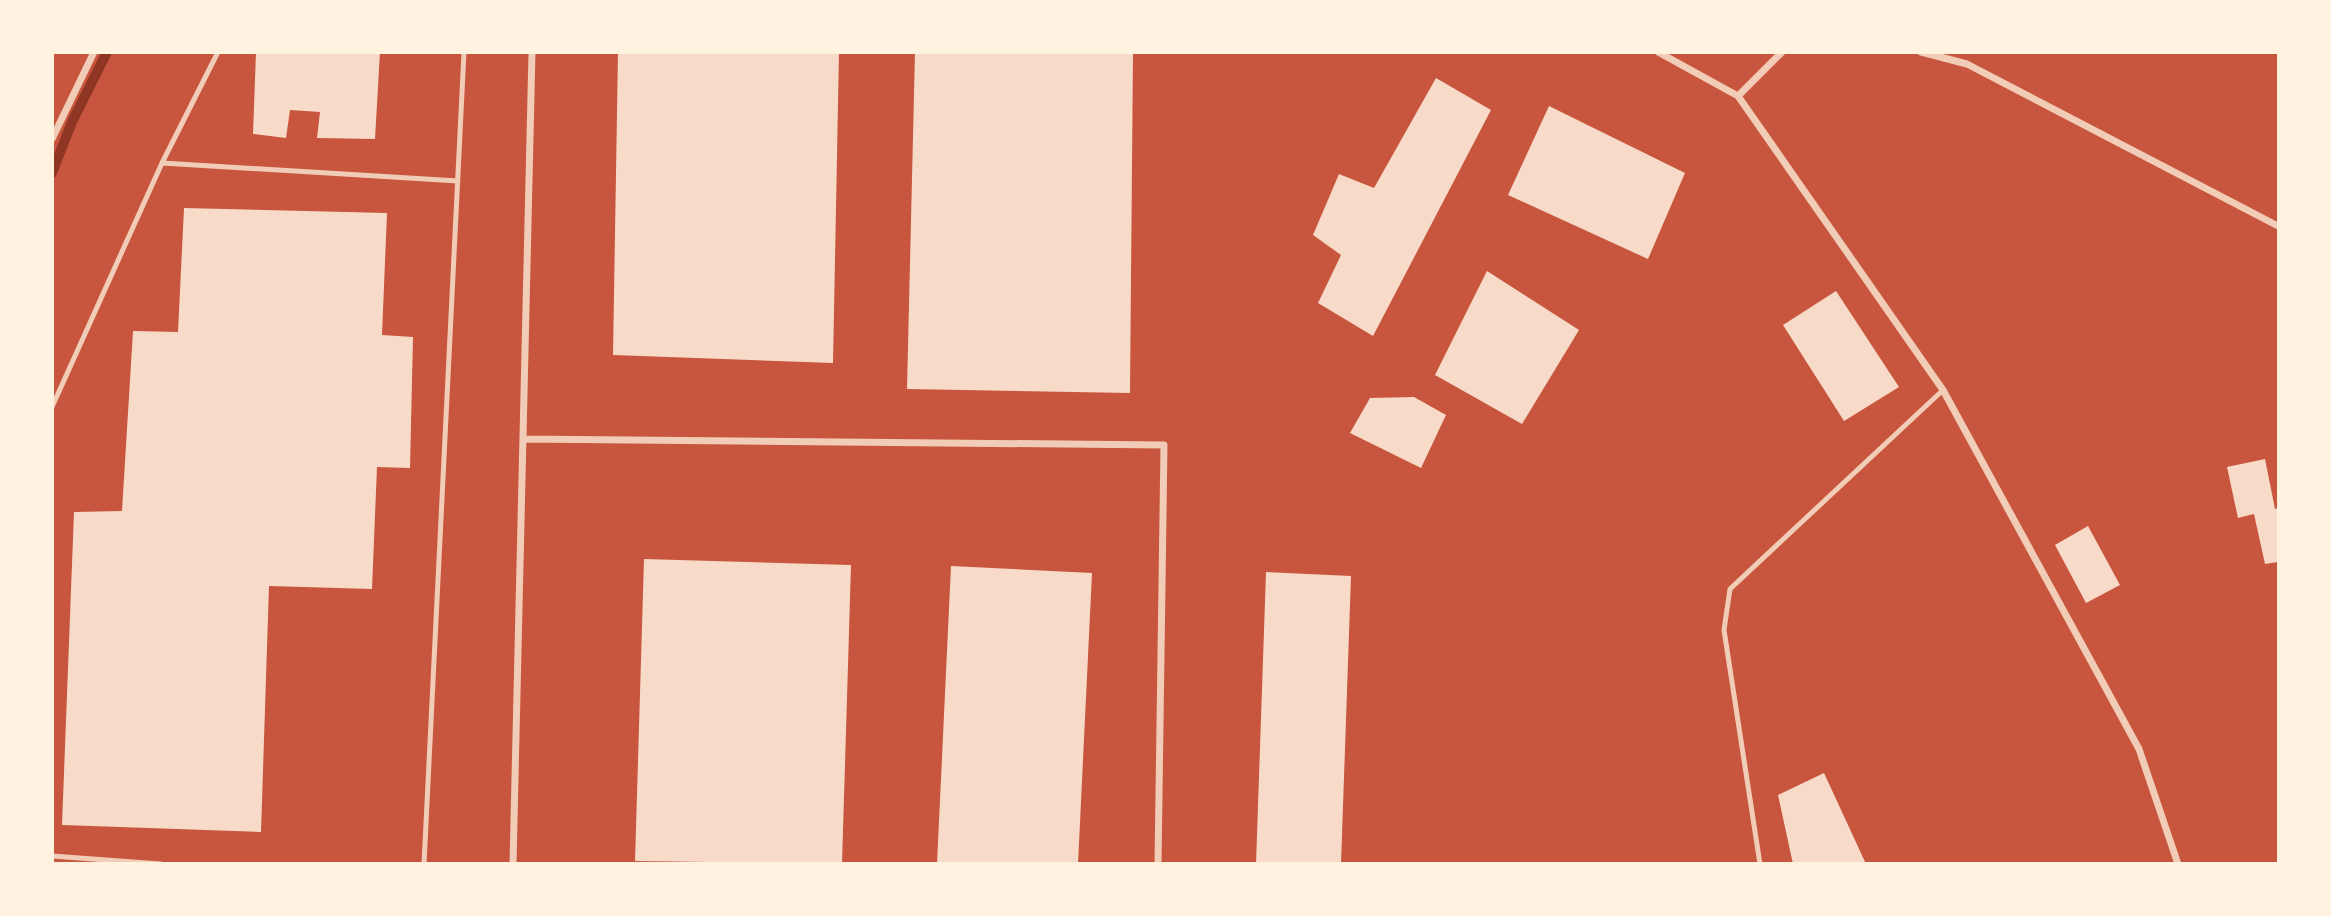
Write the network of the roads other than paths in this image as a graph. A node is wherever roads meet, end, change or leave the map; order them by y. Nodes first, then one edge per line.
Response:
1 (94, 52) edge
2 (218, 52) edge
3 (464, 52) edge
4 (532, 52) edge
5 (1658, 52) edge
6 (1782, 52) edge
7 (1921, 52) edge
8 (1738, 96) junction
9 (52, 139) edge
10 (162, 163) junction
11 (458, 181) junction
12 (2278, 226) edge
13 (1943, 390) junction
14 (52, 407) edge
15 (523, 439) junction
16 (52, 856) edge
17 (161, 863) edge
18 (424, 863) edge
19 (513, 863) edge
20 (1158, 863) edge
21 (1760, 863) edge
22 (2178, 863) edge

1 - 9 street
2 - 10 lane
3 - 11 lane
4 - 15 street
5 - 8 street
6 - 8 street
7 - 12 street
8 - 13 street
10 - 11 lane
10 - 14 lane
11 - 18 lane
13 - 21 lane
13 - 22 street
15 - 19 street
15 - 20 street
16 - 17 lane

